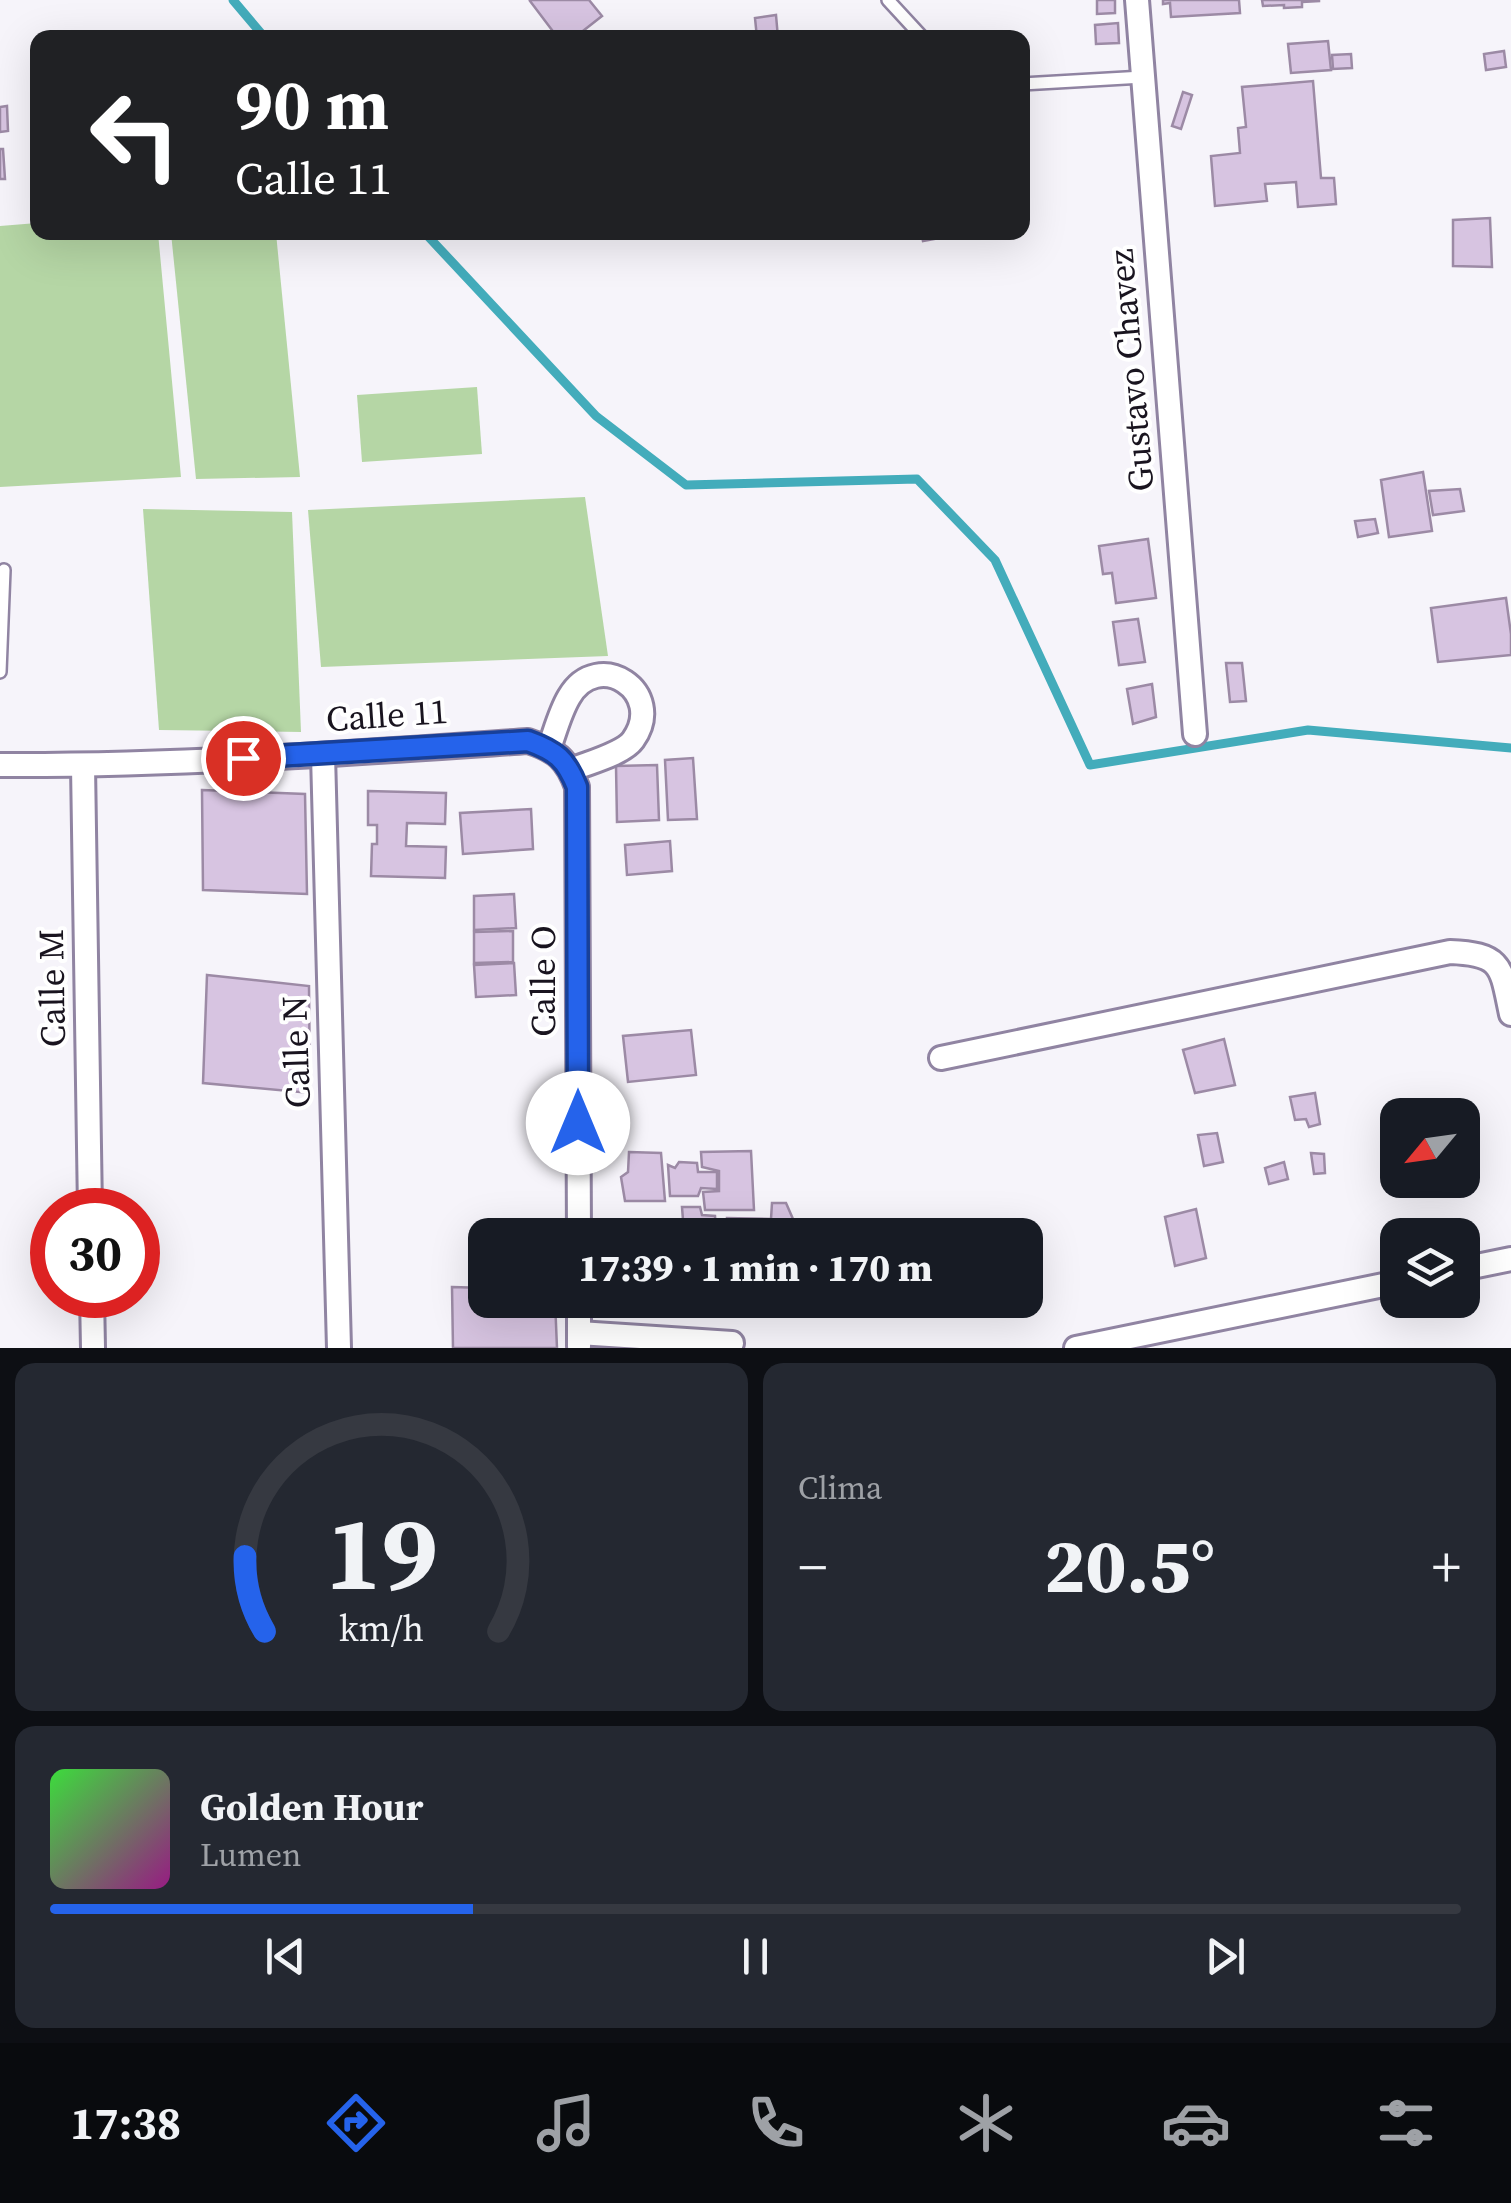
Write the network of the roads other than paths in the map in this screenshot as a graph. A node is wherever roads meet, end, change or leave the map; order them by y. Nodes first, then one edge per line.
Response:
1 (888, 0) edge
2 (1137, 0) edge
3 (916, 30) edge
4 (1143, 76) junction
5 (1030, 83) edge
6 (4, 570) dead end
7 (0, 672) edge
8 (1195, 734) dead end
9 (548, 748) junction
10 (323, 755) junction
11 (0, 765) edge
12 (83, 766) junction
13 (574, 779) junction
14 (1511, 1014) edge
15 (940, 1058) dead end
16 (90, 1188) edge
17 (579, 1218) edge
18 (1511, 1259) edge
19 (1480, 1265) edge
20 (1380, 1286) edge
21 (92, 1318) edge
22 (579, 1341) edge
23 (732, 1343) dead end
24 (92, 1348) edge
25 (339, 1348) edge
26 (1076, 1348) edge

1 - 3 lane
2 - 4 street, Gustavo Chavez
4 - 5 lane
4 - 8 street, Gustavo Chavez
6 - 7 lane
9 - 10 street, Calle 11
9 - 13 street
9 - 13 street
10 - 12 street, Calle 11
10 - 25 street, Calle N
11 - 12 street, Calle 11
12 - 16 street, Calle M
13 - 17 street, Calle O
14 - 15 street
18 - 19 street
20 - 26 street
21 - 24 street
22 - 23 street

